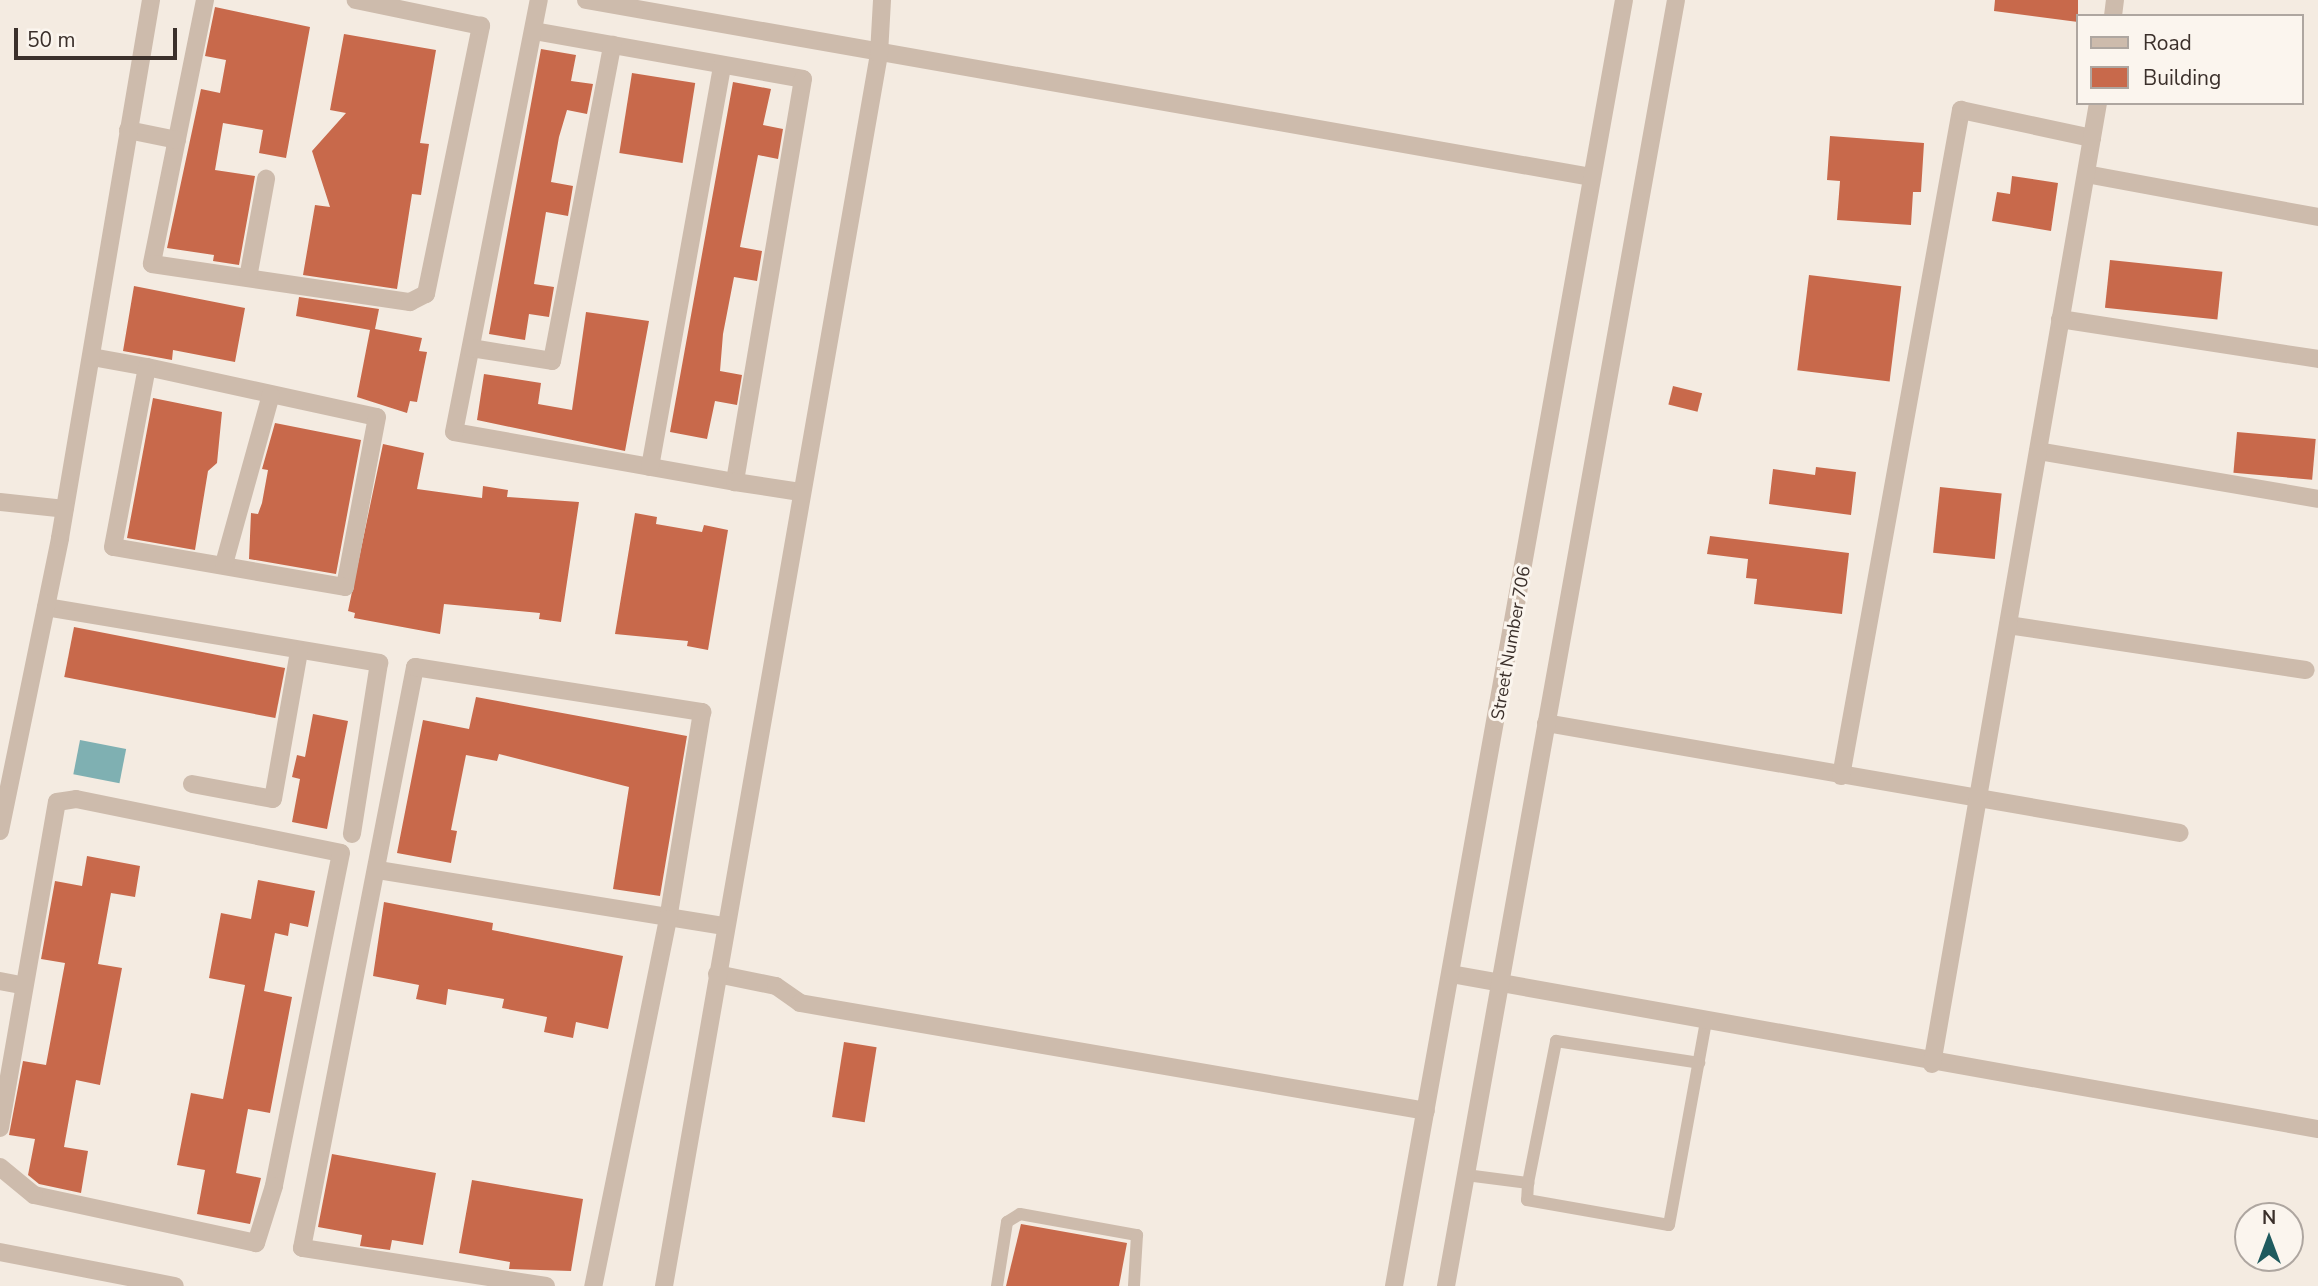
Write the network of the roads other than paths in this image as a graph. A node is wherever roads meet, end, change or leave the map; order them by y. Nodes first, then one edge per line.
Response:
1 (151, 0) edge
2 (205, 0) edge
3 (356, 0) edge
4 (539, 0) edge
5 (586, 0) edge
6 (882, 0) edge
7 (1624, 0) edge
8 (1676, 0) edge
9 (534, 31) junction
10 (612, 45) junction
11 (879, 54) junction
12 (722, 66) junction
13 (2098, 105) edge
14 (128, 130) junction
15 (2092, 138) junction
16 (177, 140) junction
17 (2086, 174) junction
18 (1591, 177) junction
19 (266, 179) dead end
20 (2318, 217) edge
21 (248, 278) junction
22 (2060, 319) junction
23 (471, 348) junction
24 (92, 357) junction
25 (2318, 359) edge
26 (147, 367) junction
27 (271, 394) junction
28 (2038, 452) junction
29 (650, 467) junction
30 (735, 482) junction
31 (800, 492) junction
32 (2318, 499) edge
33 (0, 502) edge
34 (65, 509) junction
35 (224, 564) junction
36 (46, 607) junction
37 (2008, 625) junction
38 (299, 651) junction
39 (2306, 670) dead end
40 (1546, 723) junction
41 (1841, 776) junction
42 (192, 784) dead end
43 (1977, 802) junction
44 (0, 831) edge
45 (2180, 833) dead end
46 (352, 834) dead end
47 (378, 870) junction
48 (668, 919) junction
49 (725, 926) junction
50 (717, 974) junction
51 (1451, 974) junction
52 (0, 981) edge
53 (1499, 981) junction
54 (21, 985) junction
55 (8, 1012) edge
56 (1706, 1021) junction
57 (1699, 1063) junction
58 (1932, 1063) junction
59 (1426, 1111) junction
60 (0, 1128) edge
61 (2318, 1129) edge
62 (0, 1167) edge
63 (1465, 1175) junction
64 (1528, 1183) junction
65 (0, 1252) edge
66 (175, 1286) edge
67 (546, 1286) edge
68 (593, 1286) edge
69 (664, 1286) edge
70 (997, 1286) edge
71 (1134, 1286) edge
72 (1394, 1286) edge
73 (1446, 1286) edge

1 - 14 street
2 - 16 street
3 - 21 street
4 - 9 street
5 - 11 street
6 - 11 street
7 - 18 street, Street Number 706
8 - 40 street
9 - 10 street
9 - 23 street
10 - 12 street
10 - 23 street
11 - 18 street
11 - 31 street
12 - 29 street
12 - 30 street
13 - 15 street
14 - 16 street
14 - 24 street
15 - 17 street
15 - 41 street
16 - 21 street
17 - 20 street
17 - 22 street
18 - 51 street, Street Number 706
19 - 21 street
22 - 25 street
22 - 28 street
23 - 29 street
24 - 26 street
24 - 34 street
26 - 27 street
26 - 35 street
27 - 35 street
27 - 35 street
28 - 32 street
28 - 37 street
29 - 30 street
30 - 31 street
31 - 49 street
33 - 34 street
34 - 36 street
36 - 38 street
36 - 44 street
37 - 39 street
37 - 43 street
38 - 42 street
38 - 46 street
40 - 41 street
40 - 53 street
41 - 43 street
43 - 45 street
43 - 58 street
47 - 48 street
47 - 48 street
47 - 67 street
48 - 49 street
48 - 68 street
49 - 50 street
50 - 59 street
50 - 69 street
51 - 53 street
51 - 59 street, Street Number 706
52 - 54 street
53 - 56 street
53 - 63 street
54 - 55 street
54 - 62 street
55 - 60 street
56 - 57 lane
56 - 58 street
57 - 64 lane
57 - 64 lane
58 - 61 street
59 - 72 street, Street Number 706
63 - 64 lane
63 - 73 street
65 - 66 street
70 - 71 lane

